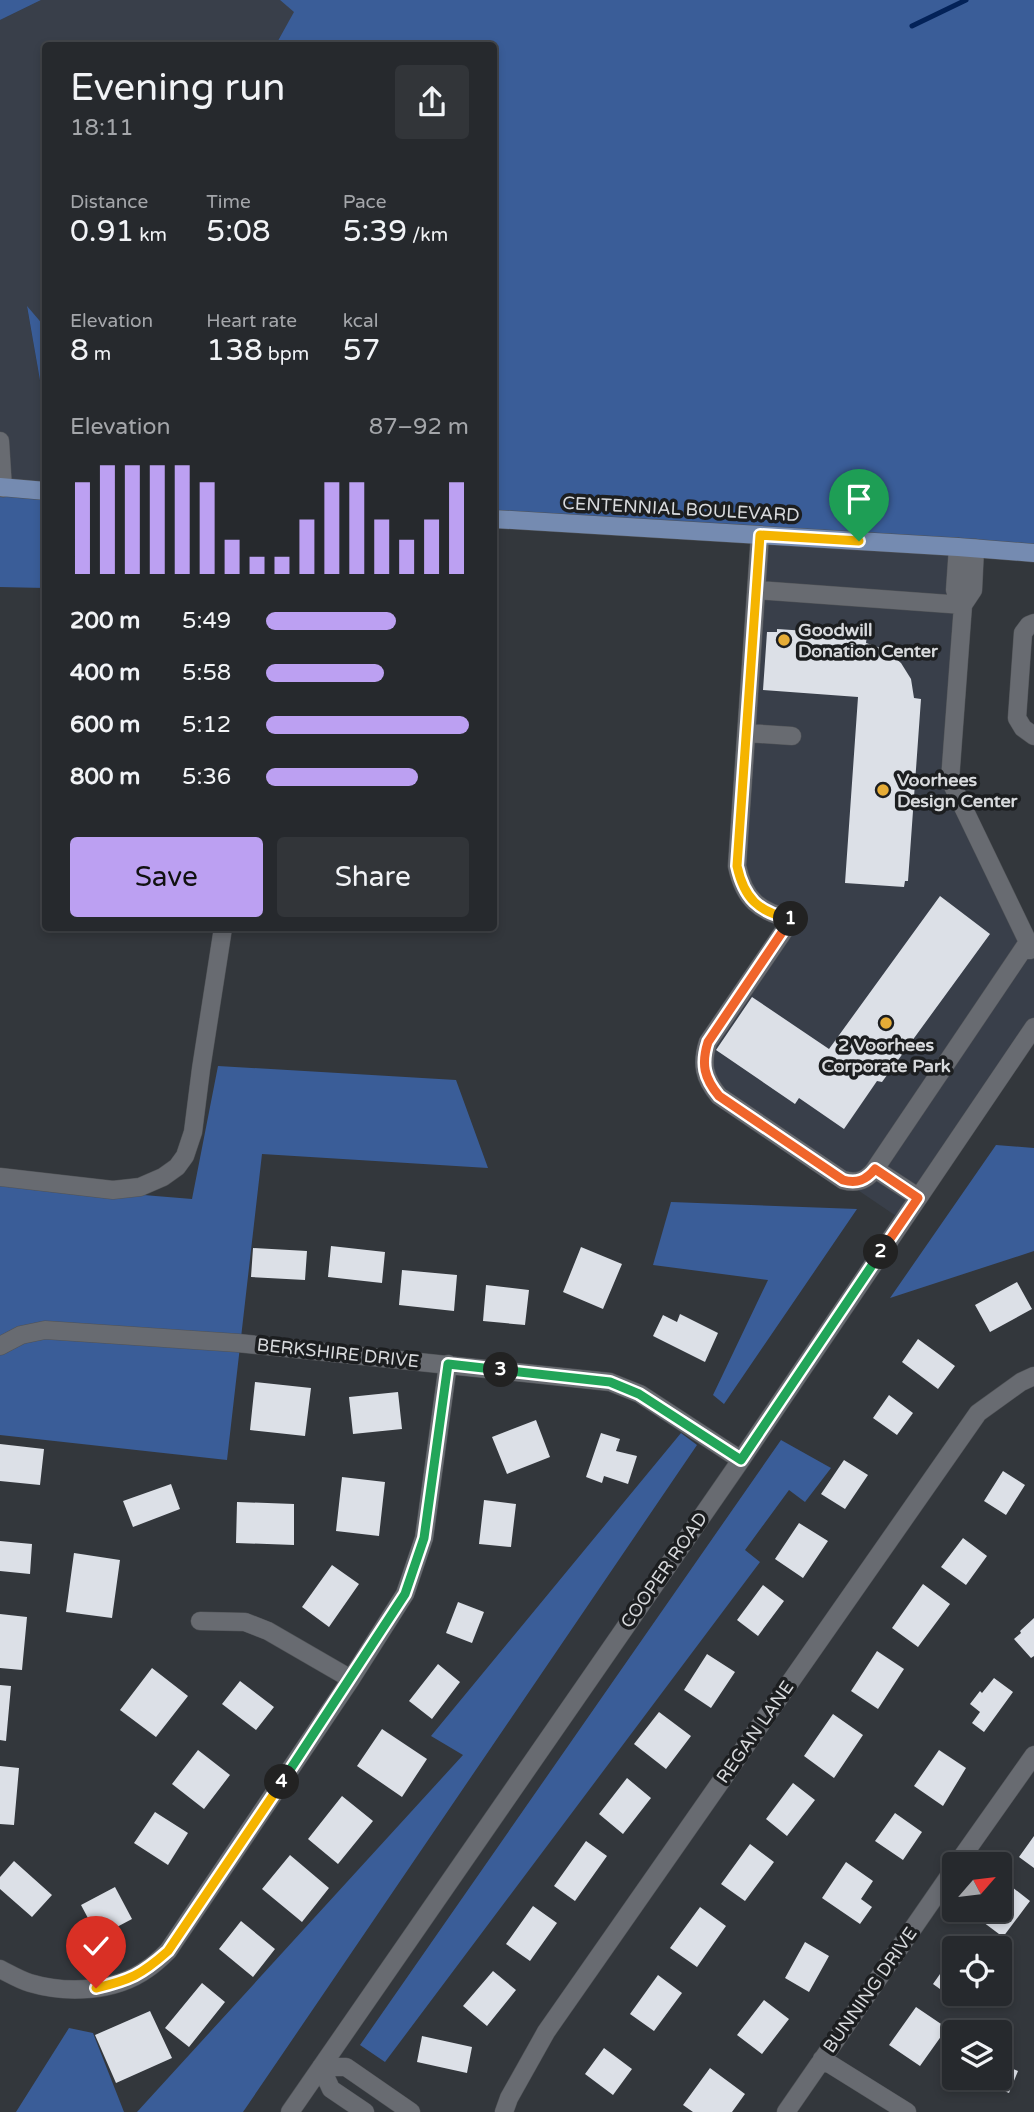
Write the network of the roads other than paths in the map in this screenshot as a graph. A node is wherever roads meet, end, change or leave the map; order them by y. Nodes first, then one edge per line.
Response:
1 (0, 441) edge
2 (2, 487) edge
3 (42, 491) edge
4 (497, 519) edge
5 (760, 535) junction
6 (967, 548) junction
7 (1034, 553) edge
8 (757, 590) junction
9 (962, 605) junction
10 (1034, 623) edge
11 (747, 733) junction
12 (792, 736) dead end
13 (1034, 736) edge
14 (223, 931) edge
15 (1032, 945) edge
16 (1034, 1027) edge
17 (875, 1169) junction
18 (0, 1177) edge
19 (918, 1198) junction
20 (0, 1346) edge
21 (448, 1364) junction
22 (1034, 1376) edge
23 (741, 1460) junction
24 (200, 1621) dead end
25 (351, 1679) junction
26 (1034, 1755) edge
27 (965, 1852) edge
28 (942, 1886) edge
29 (0, 1969) edge
30 (822, 2059) junction
31 (321, 2067) junction
32 (290, 2112) edge
33 (365, 2112) edge
34 (411, 2112) edge
35 (504, 2112) edge
36 (786, 2112) edge
37 (907, 2112) edge

1 - 2 street
2 - 3 main road
4 - 5 main road, CENTENNIAL BOULEVARD
5 - 6 main road, CENTENNIAL BOULEVARD
5 - 8 street
6 - 7 main road, CENTENNIAL BOULEVARD
6 - 9 street
8 - 9 street
8 - 11 street
9 - 15 street
10 - 13 street
11 - 12 street
11 - 17 street
14 - 18 street
15 - 17 street
16 - 19 street, COOPER ROAD
17 - 19 street
19 - 23 street, COOPER ROAD
20 - 21 street, BERKSHIRE DRIVE
21 - 23 street, BERKSHIRE DRIVE
21 - 25 street
22 - 35 street, REGAN LANE
23 - 31 street, COOPER ROAD
24 - 25 street
25 - 29 street
26 - 27 street
28 - 30 street, BUNNING DRIVE
30 - 36 street, BUNNING DRIVE
30 - 37 street
31 - 32 street, COOPER ROAD
31 - 33 street
31 - 34 street

